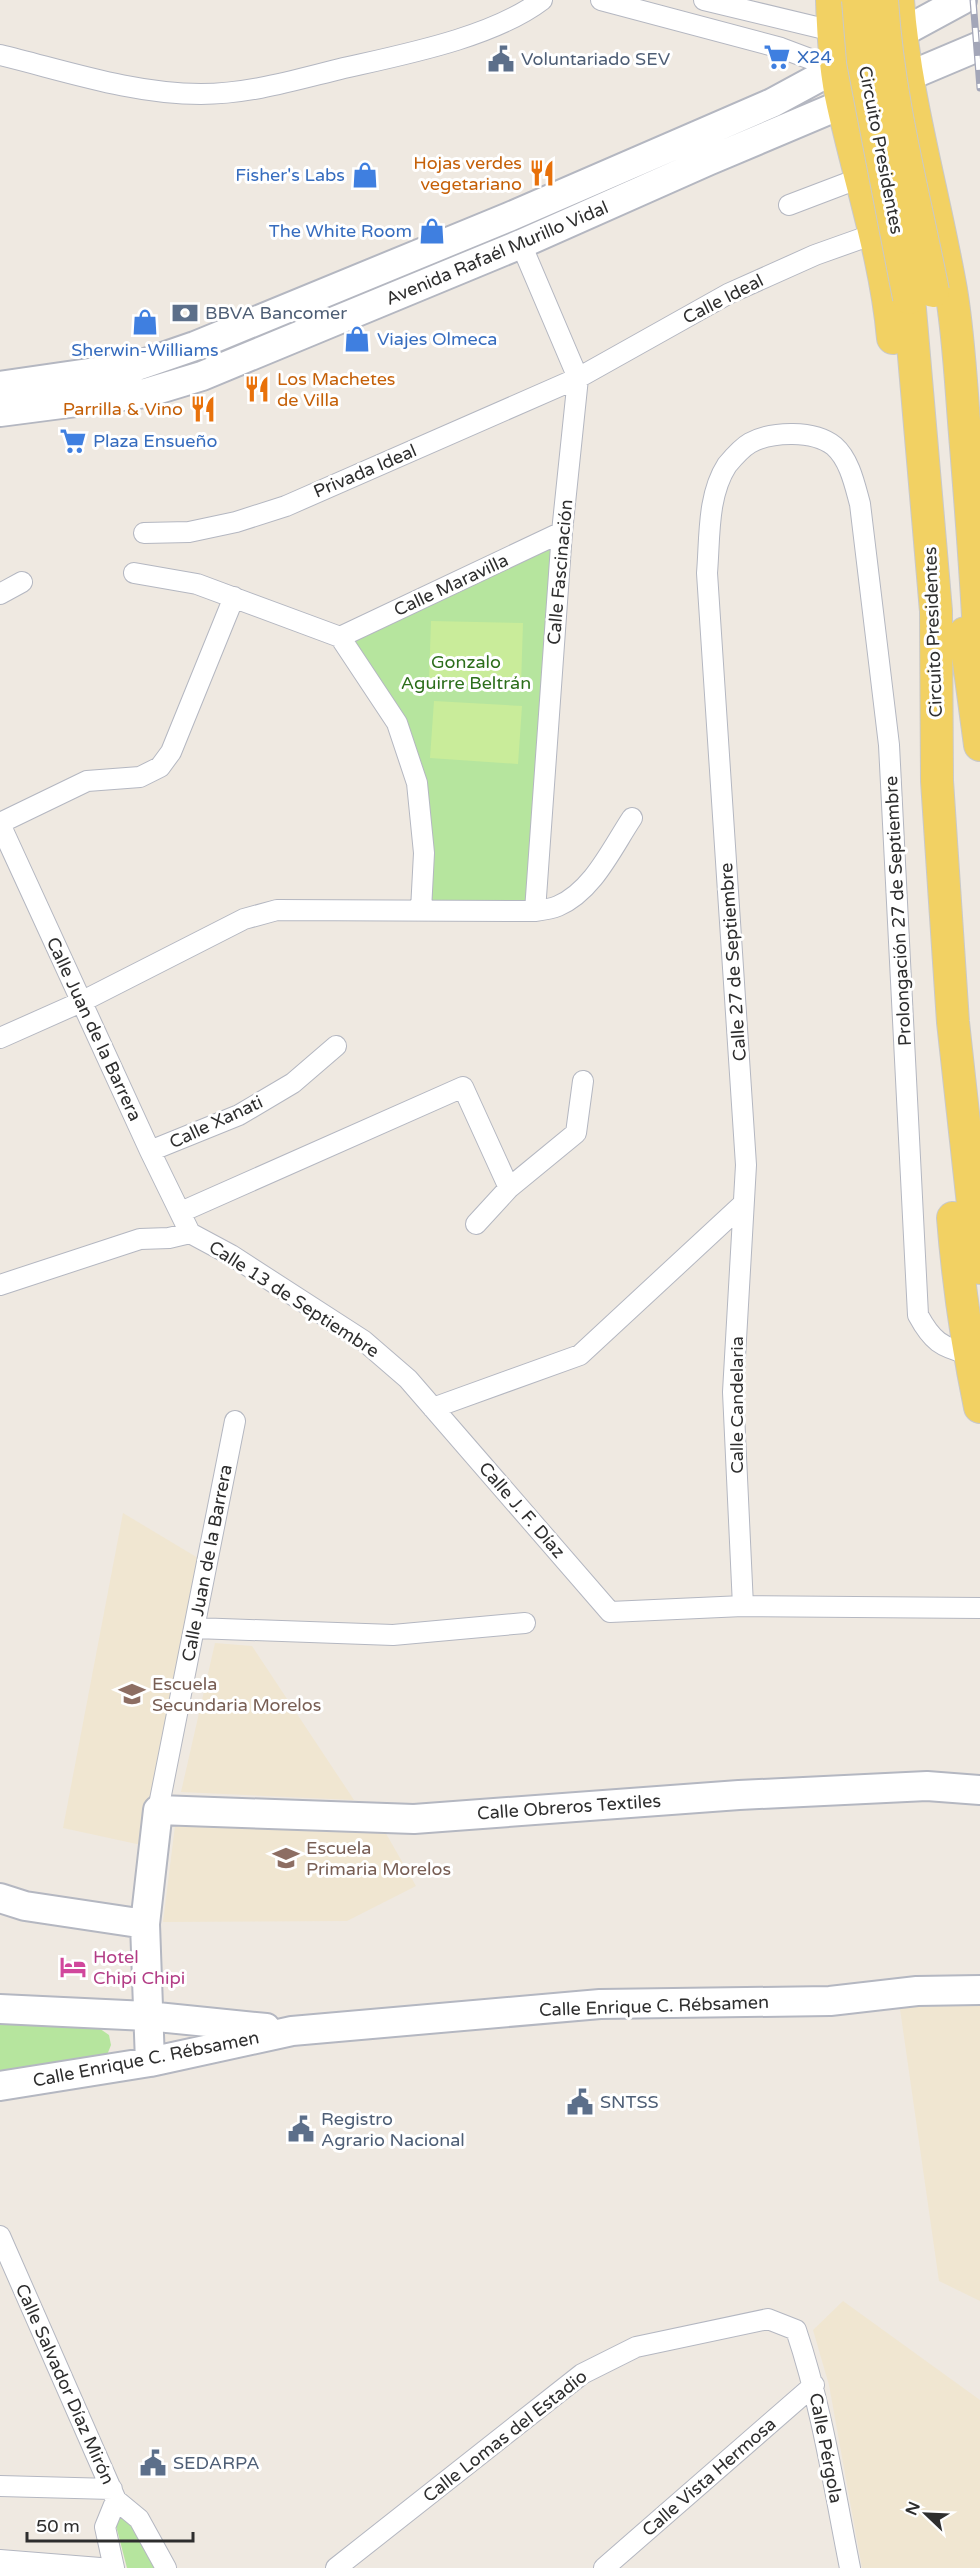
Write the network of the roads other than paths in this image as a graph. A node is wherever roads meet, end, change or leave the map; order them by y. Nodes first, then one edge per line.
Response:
1 (542, 0) edge
2 (601, 0) edge
3 (704, 0) edge
4 (832, 0) edge
5 (858, 0) edge
6 (882, 0) edge
7 (898, 0) edge
8 (962, 0) edge
9 (833, 31) junction
10 (900, 33) junction
11 (980, 46) edge
12 (0, 55) edge
13 (837, 69) junction
14 (908, 75) junction
15 (842, 104) junction
16 (698, 135) junction
17 (921, 152) junction
18 (708, 161) junction
19 (859, 171) junction
20 (789, 205) dead end
21 (874, 234) junction
22 (521, 244) junction
23 (921, 294) junction
24 (579, 378) junction
25 (0, 386) edge
26 (0, 412) edge
27 (834, 446) joint
28 (562, 532) junction
29 (144, 533) dead end
30 (134, 573) dead end
31 (22, 582) dead end
32 (0, 594) edge
33 (234, 597) junction
34 (340, 637) junction
35 (980, 656) edge
36 (980, 745) edge
37 (937, 781) junction
38 (632, 818) dead end
39 (0, 823) edge
40 (421, 910) junction
41 (536, 911) junction
42 (81, 1002) junction
43 (953, 1022) junction
44 (0, 1038) edge
45 (336, 1046) dead end
46 (583, 1082) dead end
47 (150, 1151) junction
48 (509, 1188) junction
49 (743, 1204) junction
50 (181, 1212) junction
51 (476, 1224) dead end
52 (190, 1233) junction
53 (980, 1269) edge
54 (0, 1285) edge
55 (969, 1354) junction
56 (980, 1407) edge
57 (433, 1408) junction
58 (235, 1420) dead end
59 (743, 1606) junction
60 (980, 1608) edge
61 (525, 1623) dead end
62 (195, 1628) junction
63 (980, 1790) edge
64 (158, 1810) junction
65 (0, 1898) edge
66 (145, 1924) junction
67 (980, 1990) edge
68 (0, 2009) edge
69 (147, 2016) junction
70 (292, 2031) junction
71 (150, 2062) junction
72 (0, 2086) edge
73 (0, 2235) edge
74 (796, 2330) joint
75 (814, 2385) junction
76 (0, 2486) edge
77 (114, 2494) junction
78 (0, 2560) edge
79 (100, 2568) edge
80 (114, 2568) edge
81 (166, 2568) edge
82 (336, 2568) edge
83 (604, 2568) edge
84 (850, 2568) edge

1 - 12 street
2 - 13 street
3 - 9 street
4 - 9 main road
5 - 23 main road, Circuito Presidentes, bridge
6 - 23 main road, Circuito Presidentes, bridge
7 - 10 main road
8 - 10 main road, Avenida Rafaél Murillo Vidal
9 - 13 main road
10 - 13 main road, Avenida Rafaél Murillo Vidal
10 - 14 main road
11 - 14 main road, Avenida Rafaél Murillo Vidal
13 - 15 main road
13 - 16 main road, Avenida Rafaél Murillo Vidal
14 - 15 main road, Avenida Rafaél Murillo Vidal
14 - 17 main road
15 - 18 main road, Avenida Rafaél Murillo Vidal
15 - 19 main road
16 - 18 main road
16 - 25 main road, Avenida Rafaél Murillo Vidal
17 - 19 main road
17 - 35 main road
18 - 22 main road, Avenida Rafaél Murillo Vidal
19 - 20 street
19 - 21 main road
21 - 24 street, Calle Ideal
21 - 37 main road
22 - 24 street, Calle Fascinación
22 - 26 main road, Avenida Rafaél Murillo Vidal
23 - 36 main road, Circuito Presidentes
23 - 37 main road, Circuito Presidentes
24 - 28 street, Calle Fascinación
24 - 29 street, Privada Ideal
27 - 49 street, Calle 27 de Septiembre
27 - 55 street, Prolongación 27 de Septiembre
28 - 34 street, Calle Maravilla
28 - 41 street, Calle Fascinación
30 - 33 street
31 - 32 street
33 - 34 street
33 - 39 street
34 - 40 street
37 - 43 main road, Circuito Presidentes
38 - 41 street
39 - 42 street, Calle Juan de la Barrera
40 - 41 street
40 - 42 street
42 - 44 street
42 - 47 street, Calle Juan de la Barrera
43 - 53 main road, Circuito Presidentes
43 - 55 main road
45 - 47 street, Calle Xanati
46 - 48 street
47 - 50 street, Calle Juan de la Barrera
48 - 50 street
48 - 51 street
49 - 57 street
49 - 59 street, Calle Candelaria
50 - 52 street, Calle Juan de la Barrera
52 - 54 street, Calle 13 de Septiembre
52 - 57 street, Calle 13 de Septiembre
55 - 56 main road
57 - 59 street, Calle J. F. Díaz
58 - 62 street, Calle Juan de la Barrera
59 - 60 street
61 - 62 street
62 - 64 street, Calle Juan de la Barrera
63 - 64 main road, Calle Obreros Textiles
64 - 66 main road, Calle Juan de la Barrera
65 - 66 main road
66 - 69 main road, Calle Juan de la Barrera
67 - 70 main road, Calle Enrique C. Rébsamen
68 - 69 main road, Calle Enrique C. Rébsamen
69 - 70 main road, Calle Enrique C. Rébsamen
69 - 71 main road, Calle Juan de la Barrera
70 - 71 main road, Calle Enrique C. Rébsamen
71 - 72 main road, Calle Enrique C. Rébsamen
73 - 77 street, Calle Salvador Díaz Mirón
74 - 75 street, Calle Pérgola
74 - 82 street, Calle Lomas del Estadio
75 - 83 street, Calle Vista Hermosa
75 - 84 street, Calle Pérgola
76 - 77 street
77 - 80 street, Calle Salvador Díaz Mirón
77 - 81 street, Calle Salvador Díaz Mirón
78 - 79 street

